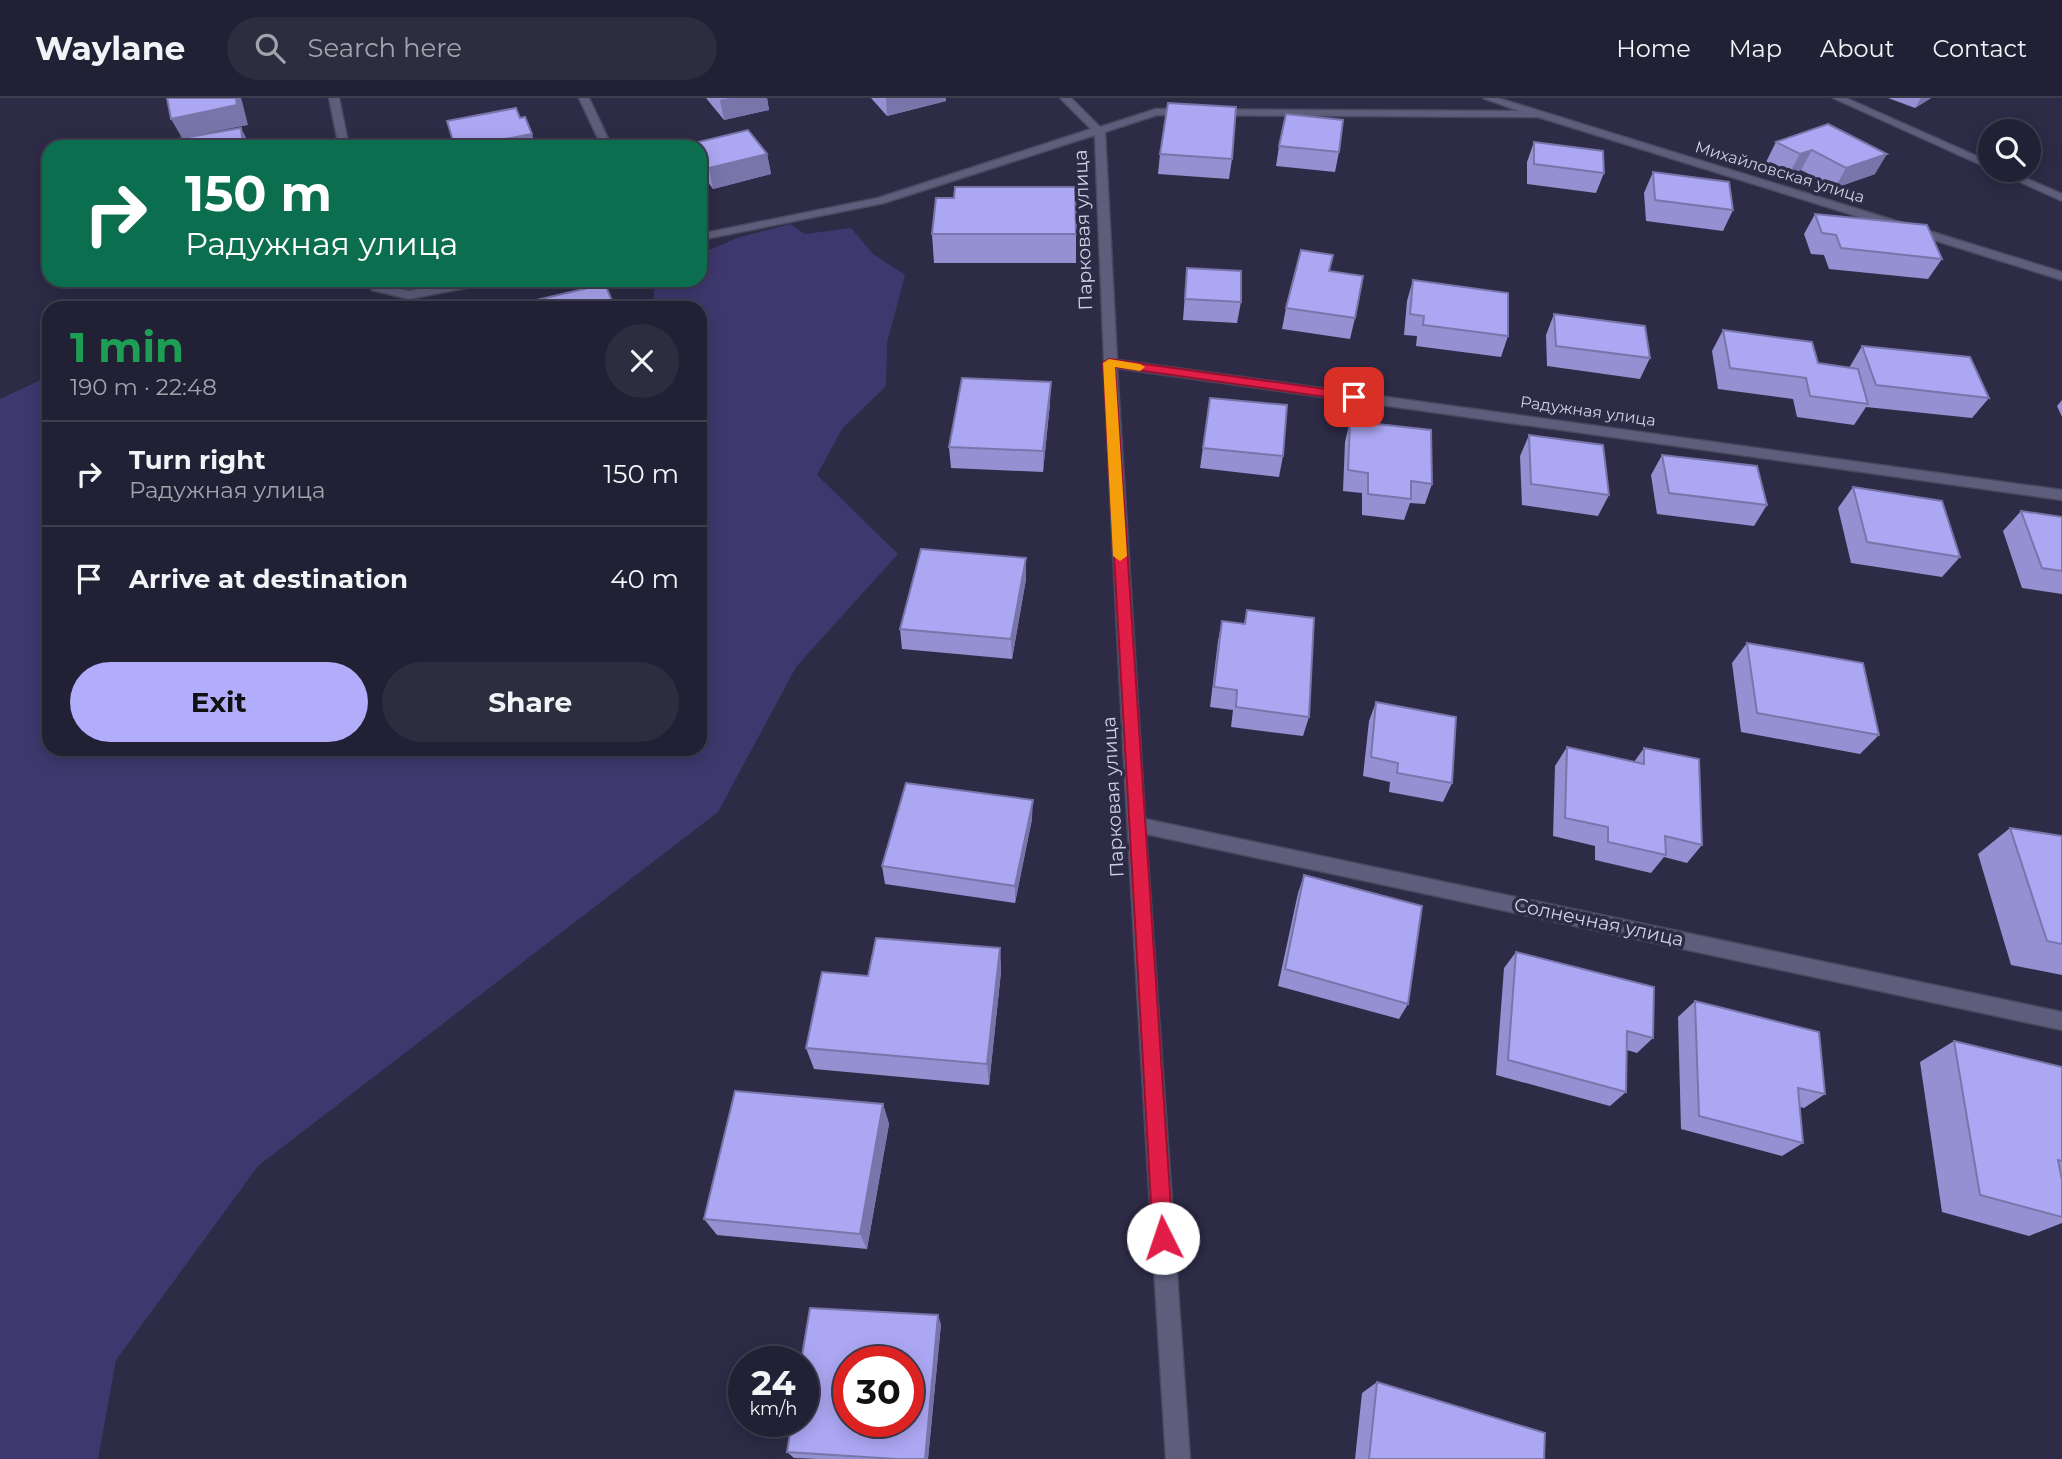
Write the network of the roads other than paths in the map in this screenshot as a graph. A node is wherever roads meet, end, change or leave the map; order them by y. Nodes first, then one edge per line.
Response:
1 (334, 98) edge
2 (584, 98) edge
3 (1065, 98) edge
4 (1488, 98) edge
5 (1838, 98) edge
6 (1538, 114) junction
7 (1100, 132) junction
8 (343, 140) edge
9 (604, 140) edge
10 (1978, 161) edge
11 (2026, 182) edge
12 (2062, 198) edge
13 (707, 236) edge
14 (2062, 276) edge
15 (376, 287) edge
16 (450, 287) edge
17 (1109, 363) junction
18 (2062, 495) edge
19 (1135, 824) junction
20 (2062, 1021) edge
21 (1178, 1459) edge

1 - 8 street
2 - 9 street
3 - 7 street
4 - 6 street, Михайловская улица
5 - 10 street
6 - 7 street
6 - 14 street, Михайловская улица
7 - 13 street
7 - 17 street, Парковая улица
11 - 12 street
15 - 16 street
17 - 18 street, Радужная улица
17 - 19 street, Парковая улица
19 - 20 street, Солнечная улица
19 - 21 street, Парковая улица

